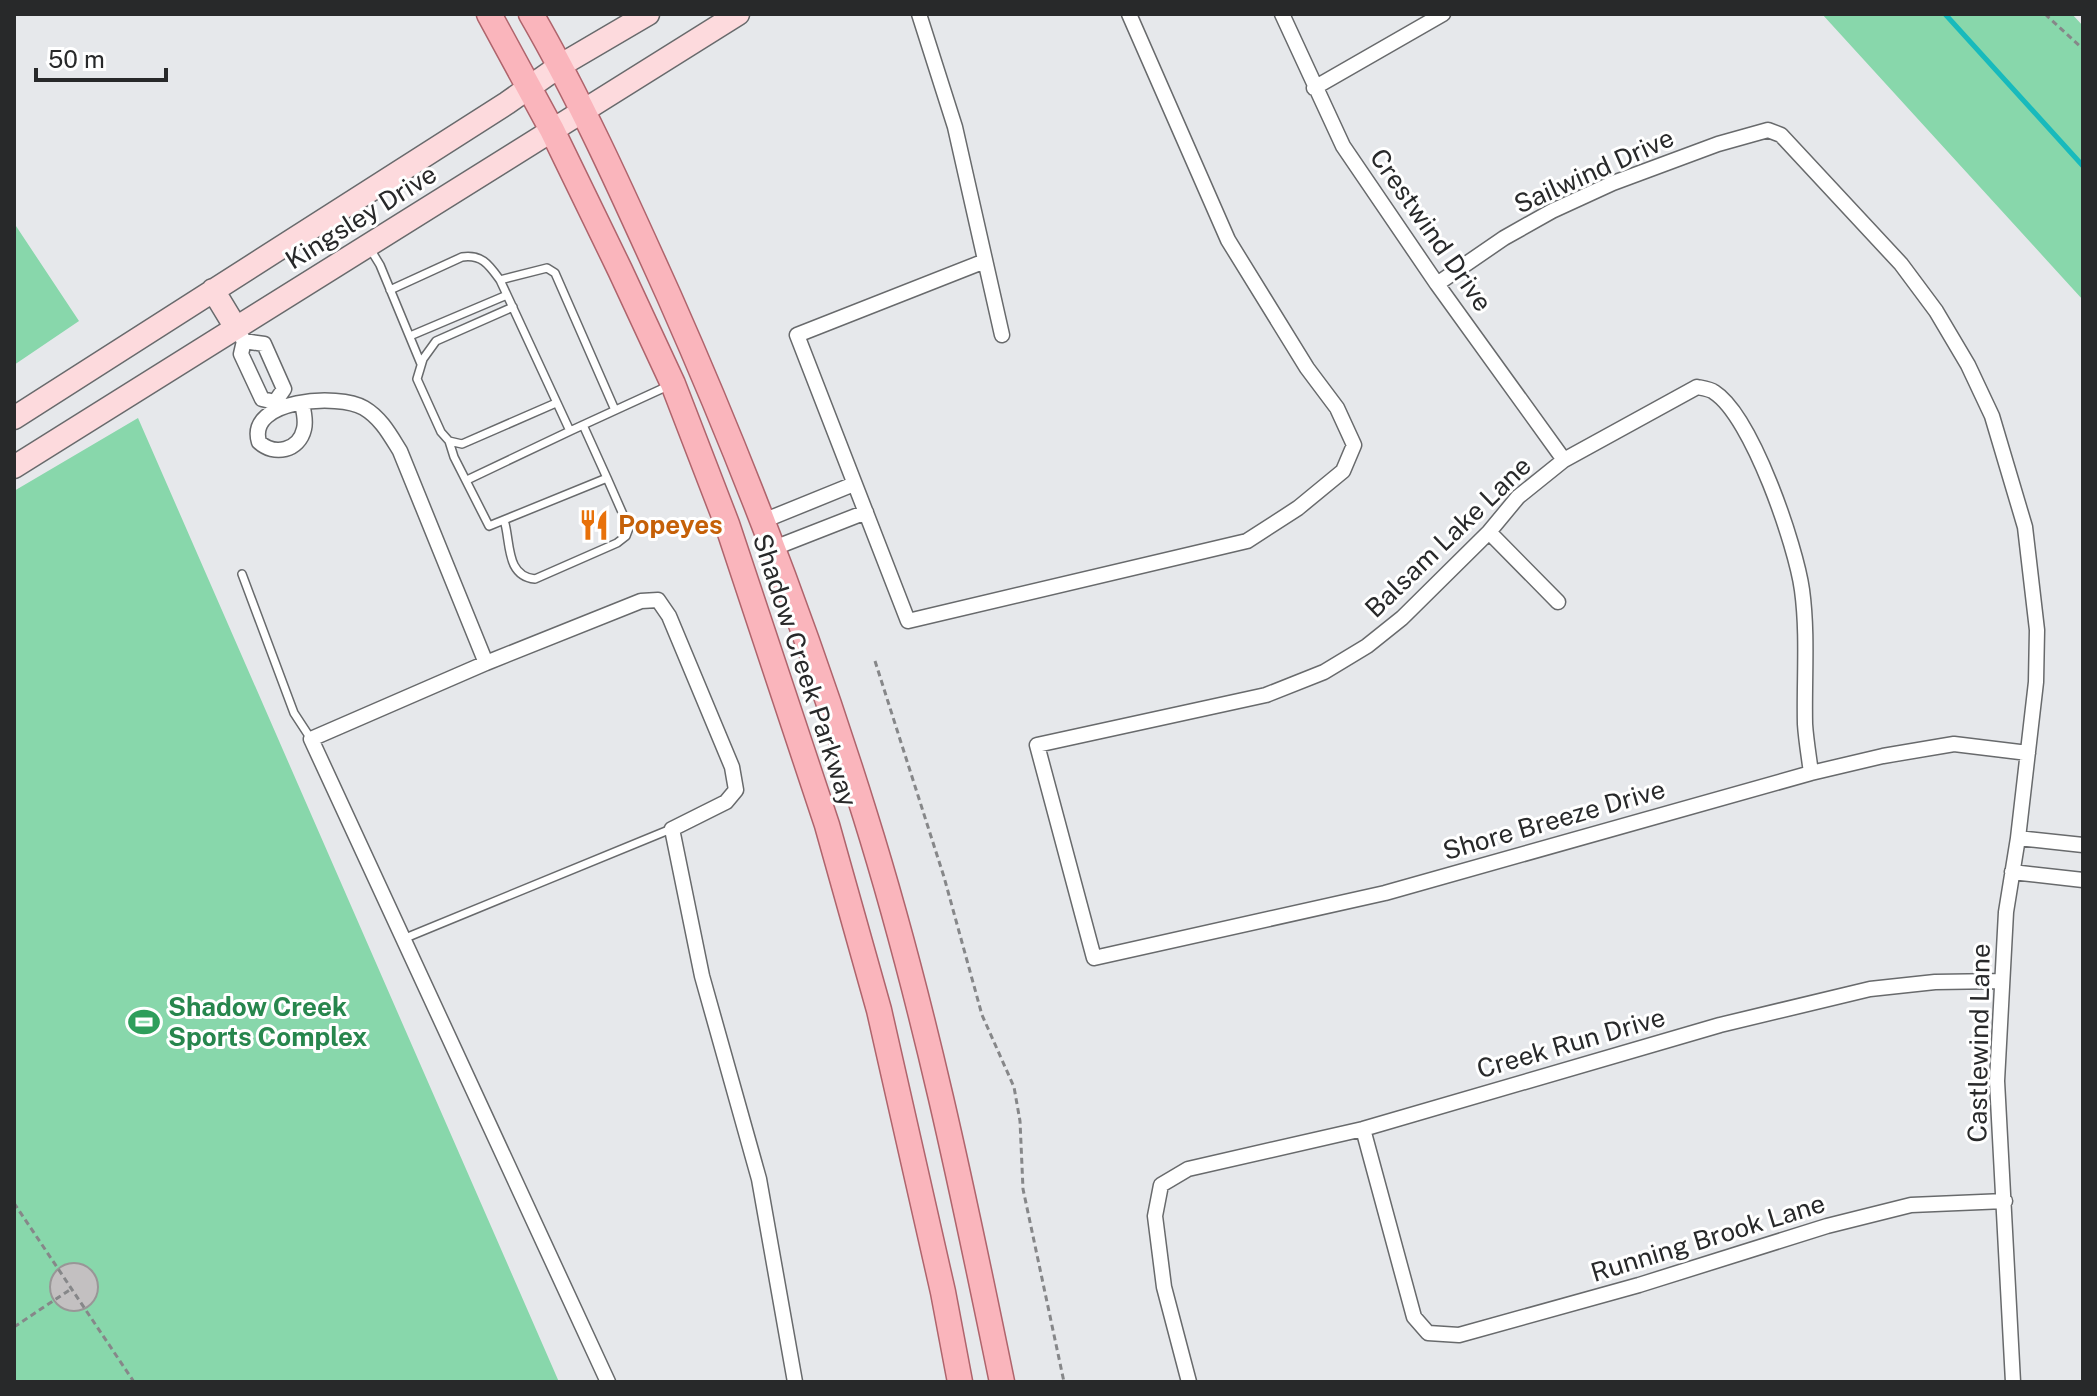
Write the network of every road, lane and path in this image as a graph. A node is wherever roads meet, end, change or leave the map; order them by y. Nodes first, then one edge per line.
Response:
1 (489, 14) edge
2 (531, 14) edge
3 (648, 14) edge
4 (738, 14) edge
5 (919, 14) edge
6 (1129, 14) edge
7 (1282, 14) edge
8 (1443, 14) edge
9 (2045, 14) edge
10 (2083, 49) edge
11 (561, 65) junction
12 (530, 86) junction
13 (1314, 88) junction
14 (583, 112) junction
15 (552, 130) junction
16 (1781, 135) joint
17 (368, 246) junction
18 (985, 261) junction
19 (500, 280) junction
20 (1437, 284) junction
21 (213, 290) junction
22 (390, 290) junction
23 (507, 295) junction
24 (513, 307) junction
25 (240, 335) junction
26 (1002, 335) dead end
27 (410, 336) junction
28 (421, 364) junction
29 (673, 384) junction
30 (556, 403) junction
31 (302, 404) junction
32 (276, 406) junction
33 (615, 410) junction
34 (14, 418) edge
35 (583, 425) junction
36 (570, 431) junction
37 (449, 441) junction
38 (1564, 460) junction
39 (14, 467) edge
40 (607, 478) junction
41 (467, 480) junction
42 (854, 484) junction
43 (866, 512) junction
44 (504, 520) junction
45 (763, 521) junction
46 (1489, 532) junction
47 (774, 548) junction
48 (242, 574) dead end
49 (1558, 602) dead end
50 (875, 661) dead end
51 (486, 663) junction
52 (311, 739) junction
53 (2028, 753) junction
54 (1811, 773) junction
55 (672, 829) junction
56 (2018, 838) junction
57 (2083, 845) edge
58 (2012, 872) junction
59 (2083, 880) edge
60 (403, 939) junction
61 (1094, 958) joint
62 (2001, 981) junction
63 (1363, 1129) junction
64 (2005, 1201) junction
65 (14, 1203) edge
66 (72, 1289) junction
67 (14, 1327) edge
68 (955, 1381) edge
69 (134, 1382) edge
70 (608, 1382) edge
71 (795, 1382) edge
72 (1002, 1382) edge
73 (1064, 1382) edge
74 (1189, 1382) edge
75 (2013, 1382) edge

1 - 12 main road, Shadow Creek Parkway
2 - 11 main road, Shadow Creek Parkway
3 - 11 street, Kingsley Drive
4 - 14 street, Kingsley Drive
5 - 18 street
6 - 43 street
7 - 13 street, Crestwind Drive
8 - 13 street
9 - 10 path
11 - 12 street, Kingsley Drive
11 - 14 main road, Shadow Creek Parkway
12 - 15 main road, Shadow Creek Parkway
12 - 21 street, Kingsley Drive
13 - 20 street, Crestwind Drive
14 - 15 street, Kingsley Drive
14 - 45 main road, Shadow Creek Parkway
15 - 17 street, Kingsley Drive
15 - 29 main road, Shadow Creek Parkway
16 - 20 street, Sailwind Drive
16 - 53 street, Castlewind Lane
17 - 22 lane
17 - 25 street, Kingsley Drive
18 - 26 street
18 - 42 street
19 - 22 lane
19 - 23 lane
19 - 33 lane
20 - 38 street, Crestwind Drive
21 - 25 street
21 - 34 street, Kingsley Drive
22 - 27 lane
23 - 24 lane
23 - 27 lane
24 - 28 lane
24 - 30 lane
25 - 32 street
25 - 32 street
25 - 39 street, Kingsley Drive
27 - 28 lane
28 - 37 lane
29 - 33 lane
29 - 68 main road, Shadow Creek Parkway
30 - 36 lane
30 - 37 lane
31 - 32 street
31 - 32 street
31 - 51 street
33 - 35 lane
35 - 36 lane
35 - 40 lane
36 - 41 lane
37 - 41 lane
38 - 46 street, Balsam Lake Lane
38 - 54 street, Balsam Lake Lane
40 - 44 lane
40 - 44 lane
41 - 44 lane
42 - 43 street
42 - 45 street
43 - 47 street
45 - 47 main road, Shadow Creek Parkway
46 - 49 street
46 - 61 street, Balsam Lake Lane
47 - 72 main road, Shadow Creek Parkway
48 - 52 lane
50 - 73 path
51 - 52 street
51 - 55 street
52 - 60 street
53 - 54 street, Shore Breeze Drive
53 - 56 street, Castlewind Lane
54 - 61 street, Shore Breeze Drive
55 - 60 lane
55 - 71 street
56 - 57 street
56 - 58 street, Castlewind Lane
58 - 59 street
58 - 62 street, Castlewind Lane
60 - 70 street
62 - 63 street, Creek Run Drive
62 - 64 street, Castlewind Lane
63 - 64 street, Running Brook Lane
63 - 74 street, Creek Run Drive
64 - 75 street, Castlewind Lane
65 - 66 path
66 - 67 path
66 - 69 path

